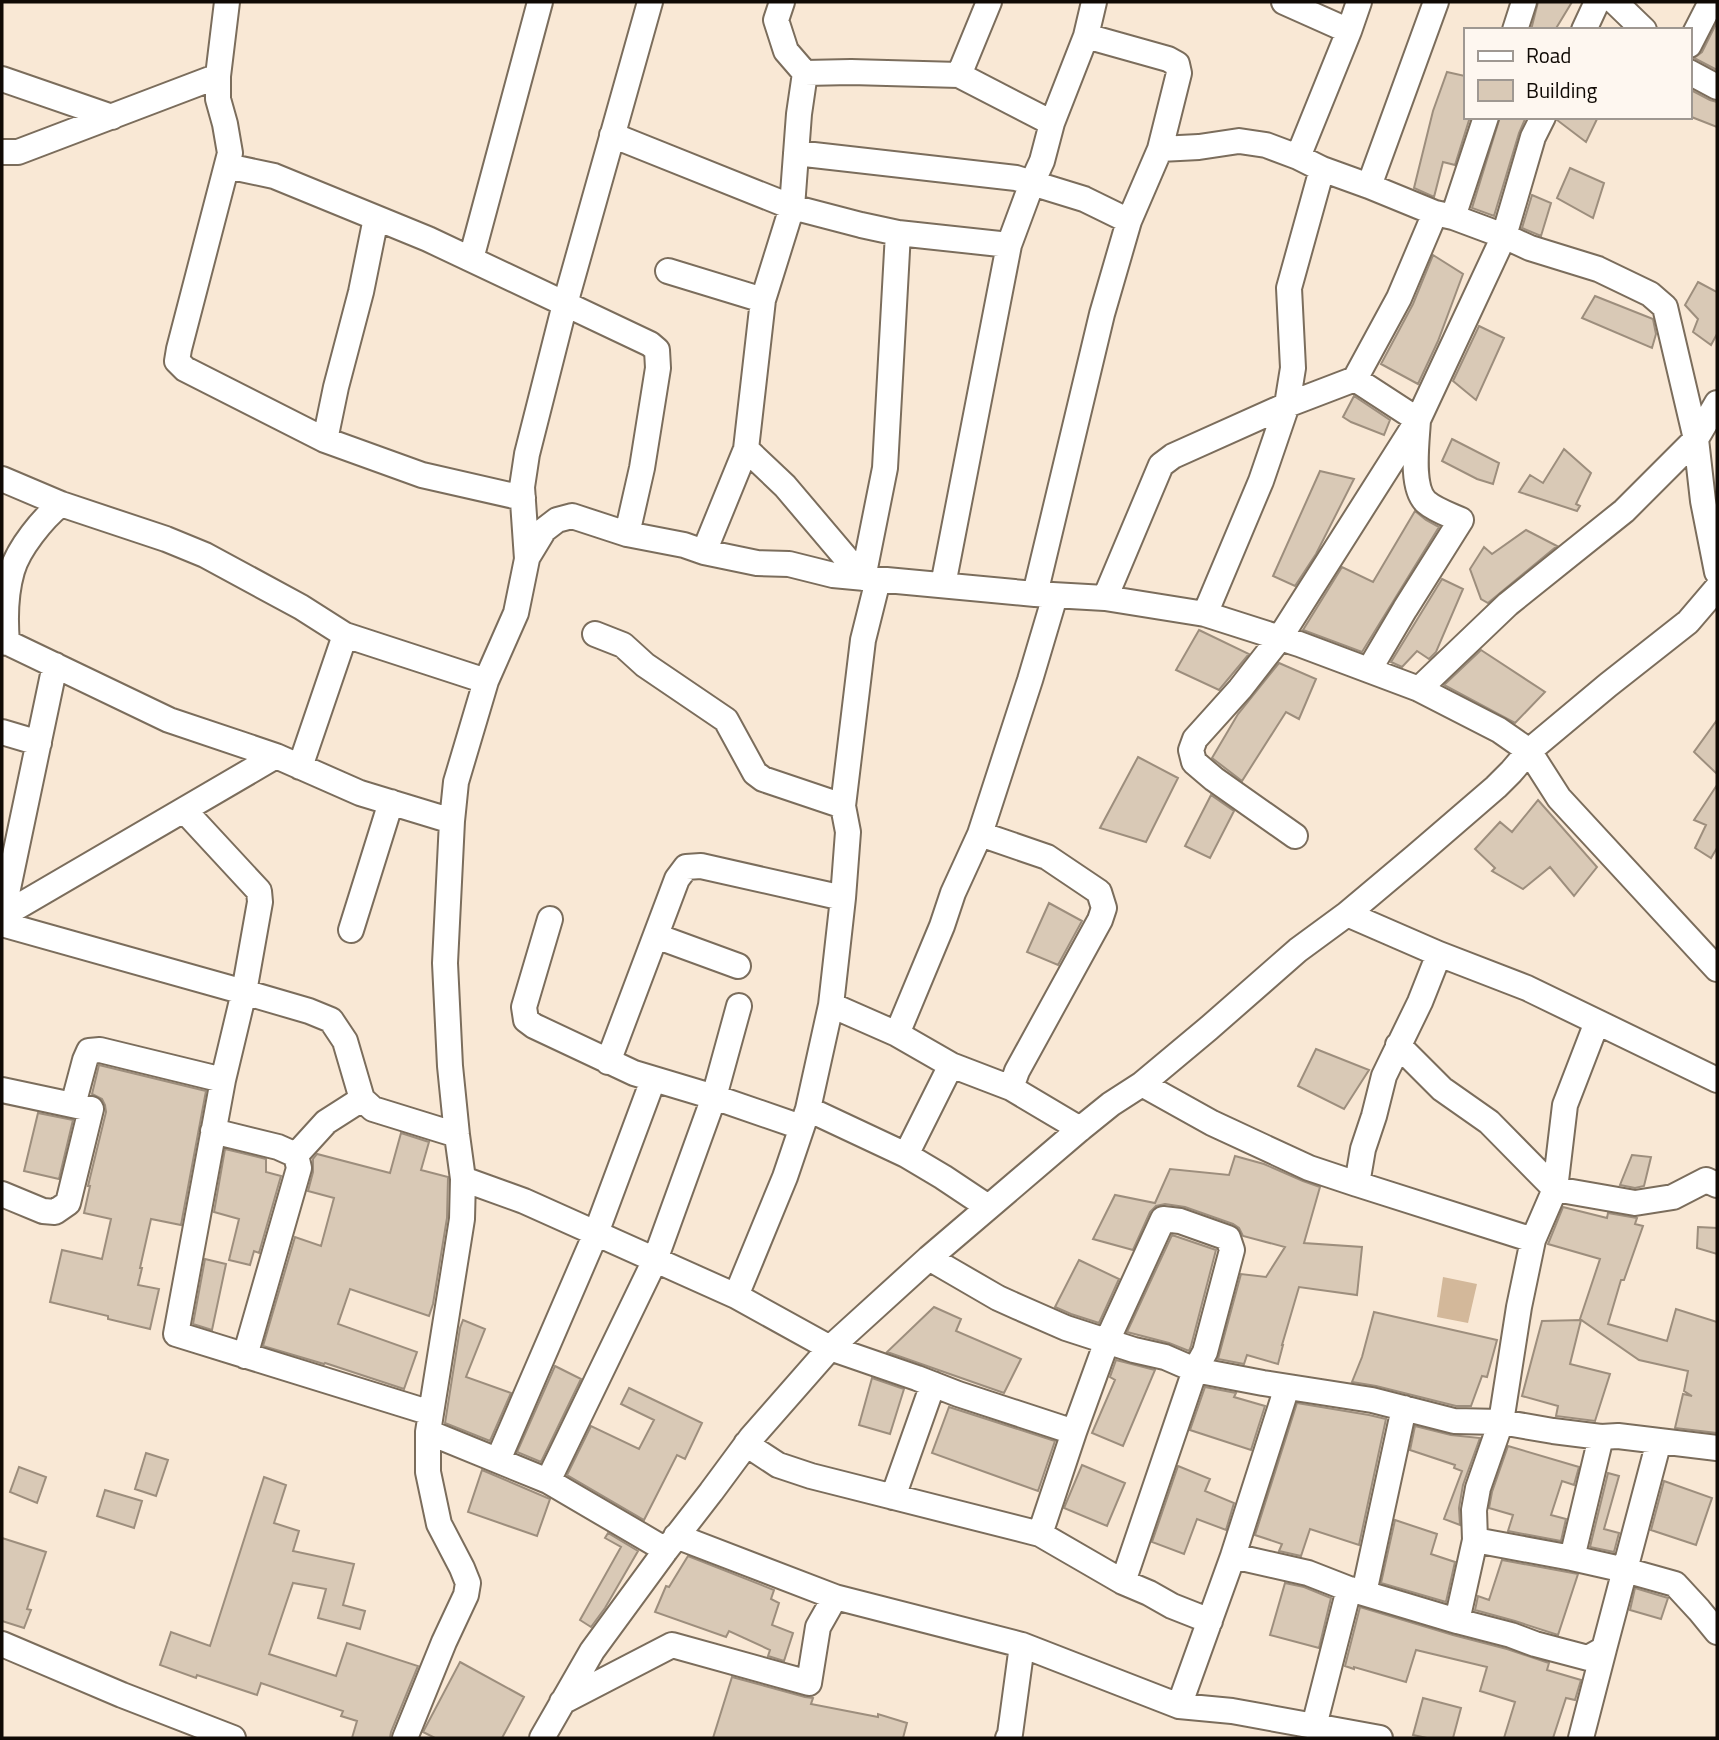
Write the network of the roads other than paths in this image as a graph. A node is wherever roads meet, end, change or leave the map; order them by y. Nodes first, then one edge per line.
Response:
1 (227, 2) edge
2 (540, 2) edge
3 (650, 2) edge
4 (782, 2) edge
5 (989, 2) edge
6 (1094, 2) edge
7 (1284, 2) edge
8 (1359, 2) edge
9 (1436, 2) edge
10 (1524, 2) edge
11 (1597, 2) edge
12 (1615, 2) edge
13 (1711, 2) edge
14 (1516, 28) edge
15 (1585, 28) edge
16 (1642, 28) edge
17 (1349, 31) junction
18 (1086, 36) junction
19 (1691, 41) edge
20 (805, 73) junction
21 (1691, 73) edge
22 (959, 75) junction
23 (218, 76) junction
24 (2, 79) edge
25 (1717, 88) edge
26 (111, 117) junction
27 (1485, 119) edge
28 (1542, 119) edge
29 (1052, 124) junction
30 (612, 135) junction
31 (1160, 149) junction
32 (2, 152) edge
33 (796, 153) junction
34 (1298, 157) junction
35 (227, 166) junction
36 (1322, 169) junction
37 (1032, 183) junction
38 (1369, 186) junction
39 (792, 207) junction
40 (1444, 215) junction
41 (376, 218) junction
42 (1129, 220) junction
43 (898, 233) junction
44 (1504, 236) junction
45 (1009, 245) junction
46 (471, 259) junction
47 (668, 271) dead end
48 (763, 300) junction
49 (565, 303) junction
50 (1355, 379) junction
51 (1717, 403) edge
52 (1287, 405) junction
53 (1418, 420) junction
54 (1696, 439) junction
55 (325, 440) junction
56 (746, 449) junction
57 (2, 480) edge
58 (523, 498) junction
59 (61, 504) junction
60 (628, 534) junction
61 (704, 552) junction
62 (527, 559) junction
63 (1717, 572) edge
64 (870, 579) junction
65 (943, 585) junction
66 (1717, 588) edge
67 (1045, 595) junction
68 (1105, 598) junction
69 (1205, 614) junction
70 (595, 634) dead end
71 (345, 635) junction
72 (1279, 639) junction
73 (4, 641) edge
74 (55, 665) junction
75 (1369, 670) junction
76 (486, 681) junction
77 (1419, 689) junction
78 (2, 732) edge
79 (39, 743) junction
80 (1529, 751) junction
81 (276, 756) junction
82 (300, 766) junction
83 (391, 802) junction
84 (843, 806) junction
85 (184, 810) junction
86 (452, 821) junction
87 (980, 834) junction
88 (1295, 836) dead end
89 (843, 898) junction
90 (1347, 914) junction
91 (2, 916) edge
92 (550, 919) dead end
93 (2, 924) edge
94 (351, 930) dead end
95 (656, 936) junction
96 (1439, 954) junction
97 (738, 966) dead end
98 (1717, 970) edge
99 (244, 992) junction
100 (831, 1005) junction
101 (739, 1006) dead end
102 (1597, 1021) junction
103 (897, 1034) junction
104 (1398, 1045) junction
105 (608, 1062) junction
106 (951, 1065) junction
107 (223, 1080) junction
108 (653, 1080) junction
109 (1717, 1080) edge
110 (1142, 1084) junction
111 (1011, 1088) junction
112 (2, 1090) edge
113 (714, 1097) junction
114 (362, 1098) junction
115 (73, 1105) junction
116 (804, 1118) junction
117 (1080, 1129) junction
118 (213, 1131) junction
119 (457, 1135) junction
120 (296, 1154) junction
121 (906, 1156) junction
122 (463, 1179) junction
123 (1357, 1184) junction
124 (1717, 1185) edge
125 (1555, 1189) junction
126 (2, 1194) edge
127 (988, 1207) junction
128 (596, 1233) junction
129 (1533, 1240) junction
130 (929, 1258) junction
131 (655, 1260) junction
132 (736, 1296) junction
133 (1107, 1341) junction
134 (830, 1348) junction
135 (245, 1356) junction
136 (1195, 1370) junction
137 (933, 1384) junction
138 (1287, 1387) junction
139 (1404, 1408) junction
140 (1501, 1422) junction
141 (430, 1423) junction
142 (1074, 1432) junction
143 (1601, 1437) junction
144 (1659, 1441) junction
145 (746, 1444) junction
146 (1717, 1448) edge
147 (498, 1460) junction
148 (548, 1481) junction
149 (893, 1497) junction
150 (1040, 1534) junction
151 (1475, 1540) junction
152 (671, 1543) junction
153 (1233, 1556) junction
154 (1572, 1558) junction
155 (1625, 1570) junction
156 (1123, 1582) junction
157 (1357, 1591) junction
158 (835, 1597) junction
159 (1210, 1621) junction
160 (1457, 1622) junction
161 (1717, 1632) edge
162 (2, 1644) edge
163 (1022, 1645) junction
164 (1604, 1649) junction
165 (561, 1703) junction
166 (1179, 1706) junction
167 (1314, 1726) junction
168 (233, 1738) edge
169 (405, 1738) edge
170 (542, 1738) edge
171 (1008, 1738) edge
172 (1380, 1738) edge
173 (1581, 1738) edge

1 - 23 street
2 - 46 street
3 - 30 street
4 - 20 street
5 - 22 street
6 - 18 street
7 - 17 street
8 - 17 street
9 - 38 street
10 - 14 street
11 - 15 street
12 - 16 street
13 - 19 street
17 - 34 street
18 - 29 street
18 - 31 street
20 - 22 street
20 - 33 street
21 - 25 street
22 - 29 street
23 - 26 street
23 - 35 street
24 - 26 street
26 - 32 street
27 - 40 street
28 - 44 street
29 - 37 street
30 - 39 street
30 - 49 street
31 - 34 street
31 - 42 street
33 - 37 street
33 - 39 street
34 - 36 street
35 - 41 street
35 - 55 street
36 - 38 street
36 - 52 street
37 - 42 street
37 - 45 street
38 - 40 street
39 - 43 street
39 - 48 street
40 - 44 street
40 - 50 street
41 - 46 street
41 - 55 street
42 - 67 street
43 - 45 street
43 - 64 street
44 - 53 street
44 - 54 street
45 - 65 street
46 - 49 street
47 - 48 street
48 - 56 street
49 - 58 street
49 - 60 street
50 - 52 street
50 - 53 street
51 - 54 street
52 - 68 street
52 - 69 street
53 - 72 street
53 - 75 street
54 - 63 street
54 - 77 street
55 - 58 street
56 - 61 street
56 - 64 street
57 - 59 street
58 - 62 street
59 - 71 street
59 - 73 street
60 - 61 street
60 - 62 street
61 - 64 street
62 - 76 street
64 - 65 street
64 - 84 street
65 - 67 street
66 - 80 street
67 - 68 street
67 - 87 street
68 - 69 street
69 - 72 street
70 - 84 street
71 - 76 street
71 - 82 street
72 - 75 street
72 - 88 street
73 - 74 street
74 - 79 street
74 - 81 street
75 - 77 street
76 - 86 street
77 - 80 street
78 - 79 street
79 - 91 street
80 - 90 street
80 - 98 street
81 - 82 street
81 - 85 street
82 - 83 street
83 - 86 street
83 - 94 street
84 - 89 street
85 - 91 street
85 - 99 street
86 - 119 street
87 - 103 street
87 - 111 street
89 - 95 street
89 - 100 street
90 - 96 street
90 - 110 street
92 - 105 street
93 - 99 street
95 - 97 street
95 - 105 street
96 - 102 street
96 - 104 street
99 - 107 street
99 - 114 street
100 - 103 street
100 - 116 street
101 - 113 street
102 - 109 street
102 - 125 street
103 - 106 street
104 - 123 street
104 - 125 street
105 - 108 street
106 - 111 street
106 - 121 street
107 - 115 street
107 - 118 street
108 - 113 street
108 - 128 street
110 - 117 street
110 - 123 street
111 - 117 street
112 - 115 street
113 - 116 street
113 - 131 street
114 - 119 street
114 - 120 street
115 - 126 street
116 - 121 street
116 - 132 street
117 - 127 street
118 - 120 street
118 - 135 street
119 - 122 street
120 - 135 street
121 - 127 street
122 - 128 street
122 - 141 street
123 - 129 street
124 - 125 street
125 - 129 street
127 - 130 street
128 - 131 street
128 - 147 street
129 - 140 street
130 - 133 street
130 - 134 street
131 - 132 street
131 - 148 street
132 - 134 street
133 - 136 street
133 - 136 street
133 - 142 street
134 - 137 street
134 - 145 street
135 - 141 street
136 - 138 street
136 - 156 street
137 - 142 street
137 - 149 street
138 - 139 street
138 - 153 street
139 - 140 street
139 - 157 street
140 - 143 street
140 - 151 street
141 - 147 street
141 - 169 street
142 - 150 street
143 - 144 street
143 - 154 street
144 - 146 street
144 - 155 street
145 - 149 street
145 - 152 street
147 - 148 street
148 - 152 street
149 - 150 street
150 - 156 street
151 - 154 street
151 - 160 street
152 - 158 street
152 - 165 street
153 - 157 street
153 - 159 street
154 - 155 street
155 - 161 street
155 - 164 street
156 - 159 street
157 - 160 street
157 - 167 street
158 - 163 street
158 - 165 street
159 - 166 street
160 - 164 street
162 - 168 street
163 - 166 street
163 - 171 street
164 - 173 street
165 - 170 street
166 - 167 street
167 - 172 street

